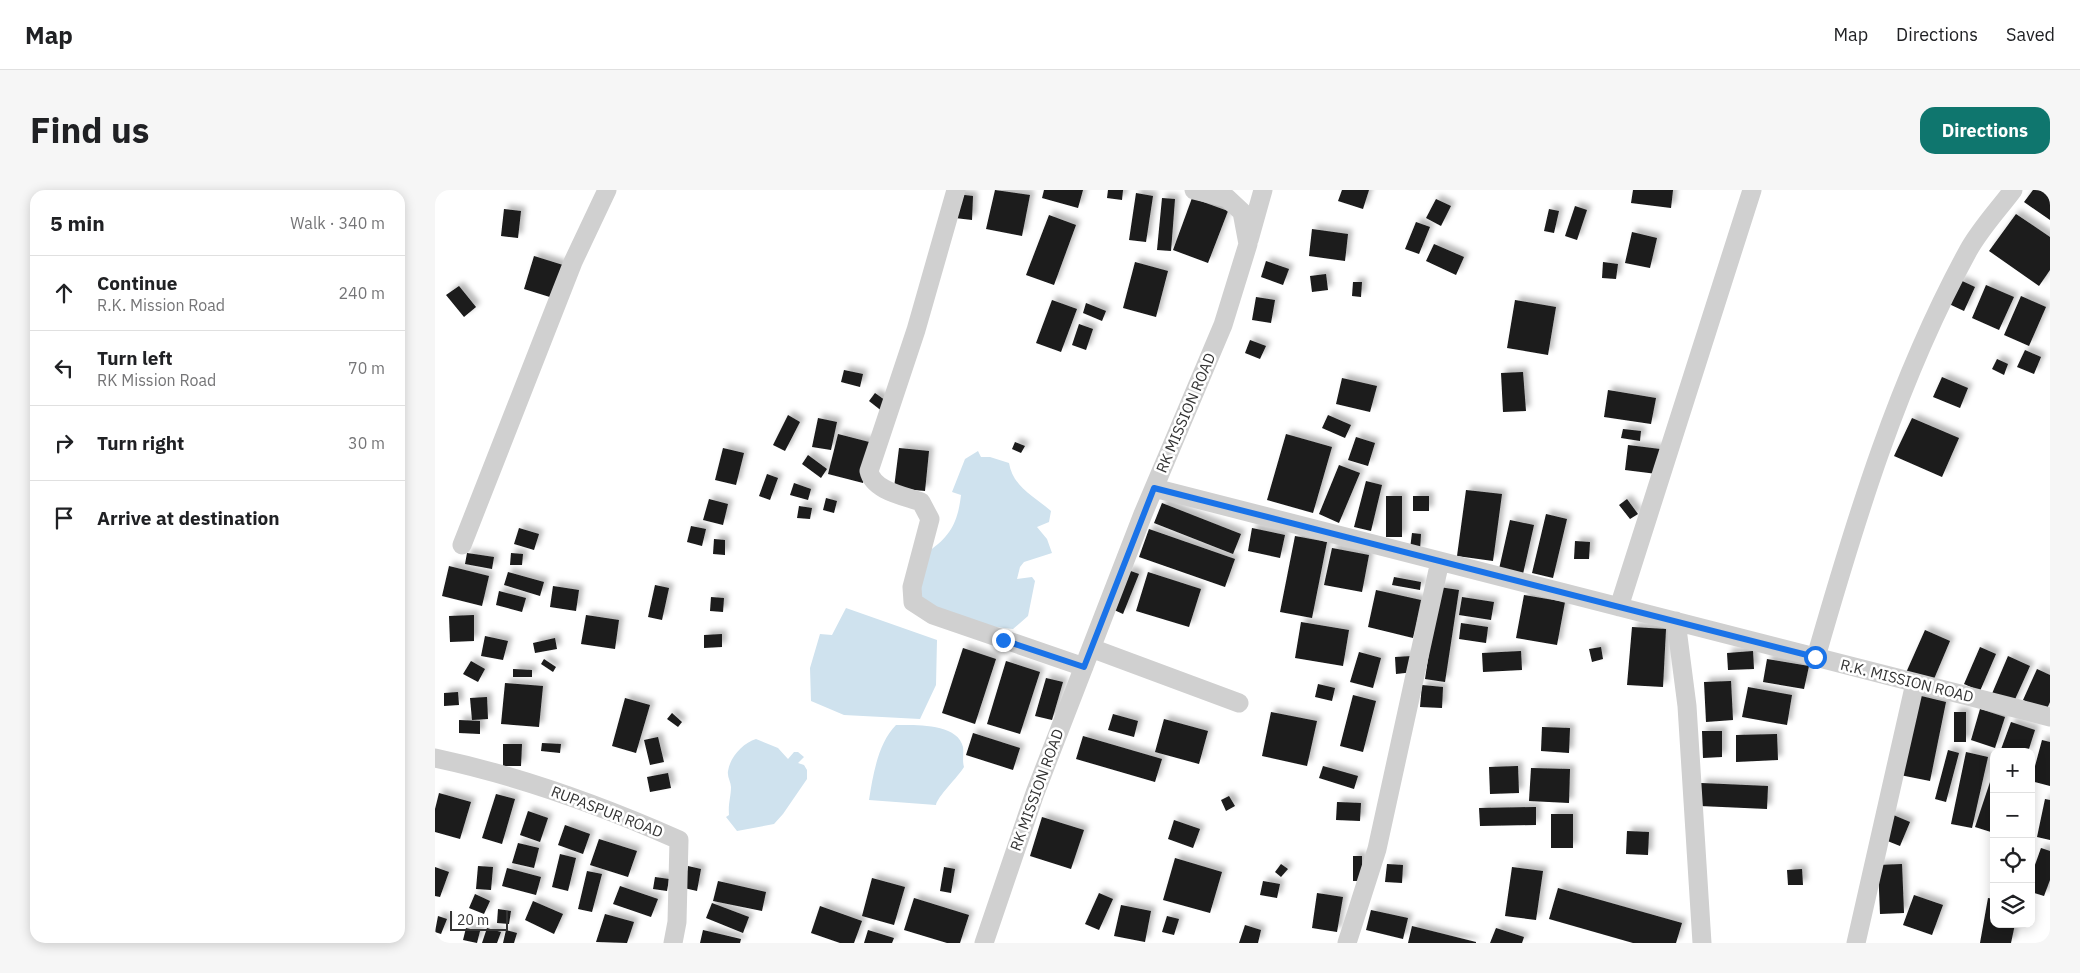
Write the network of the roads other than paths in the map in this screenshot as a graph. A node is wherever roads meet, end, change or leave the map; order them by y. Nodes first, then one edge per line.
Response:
1 (607, 190) edge
2 (956, 190) edge
3 (1194, 190) edge
4 (1263, 190) edge
5 (1752, 190) edge
6 (2013, 190) edge
7 (1249, 244) junction
8 (1154, 488) junction
9 (462, 545) dead end
10 (1440, 561) junction
11 (1619, 607) junction
12 (1676, 622) junction
13 (1091, 648) junction
14 (1815, 657) junction
15 (1084, 667) junction
16 (1915, 683) junction
17 (1239, 703) dead end
18 (2050, 717) edge
19 (435, 758) edge
20 (673, 943) edge
21 (984, 943) edge
22 (1347, 943) edge
23 (1703, 943) edge
24 (1855, 943) edge

1 - 9 street
2 - 15 street
3 - 7 street
4 - 7 street, RK MISSION ROAD
5 - 11 street
6 - 14 street
7 - 8 street, RK MISSION ROAD
8 - 10 street, R.K. MISSION ROAD
8 - 13 street, RK MISSION ROAD
10 - 11 street, R.K. MISSION ROAD
10 - 22 street
11 - 12 street, R.K. MISSION ROAD
12 - 14 street, R.K. MISSION ROAD
12 - 23 street
13 - 15 street, RK MISSION ROAD
13 - 17 street
14 - 16 street, R.K. MISSION ROAD
15 - 21 street, RK MISSION ROAD
16 - 18 street, R.K. MISSION ROAD
16 - 24 street
19 - 20 street, RUPASPUR ROAD

